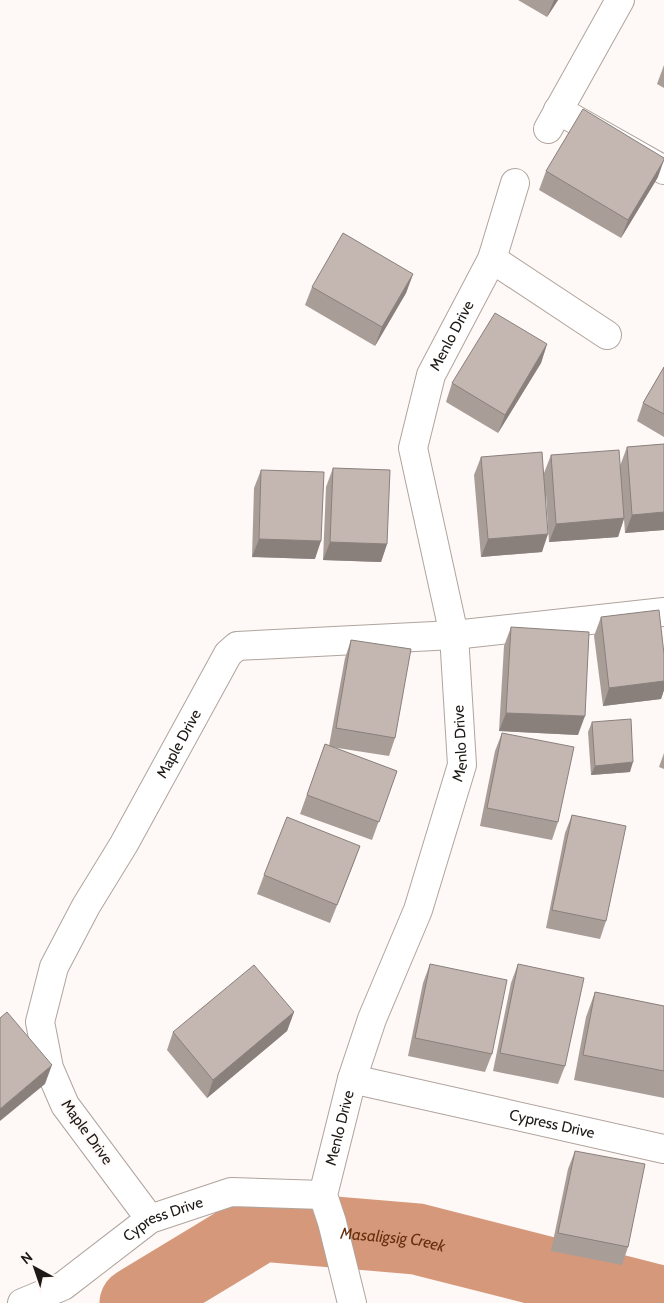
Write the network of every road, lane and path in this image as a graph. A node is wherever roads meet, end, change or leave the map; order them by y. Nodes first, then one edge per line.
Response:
1 (620, 0) edge
2 (664, 170) edge
3 (515, 183) dead end
4 (492, 259) junction
5 (607, 336) dead end
6 (664, 612) edge
7 (454, 635) junction
8 (352, 1079) junction
9 (664, 1149) edge
10 (323, 1195) junction
11 (150, 1219) junction
12 (351, 1298) edge
13 (22, 1303) edge

1 - 2 street
3 - 4 street, Menlo Drive
4 - 5 street
4 - 7 street, Menlo Drive
6 - 7 street, Maple Drive
7 - 8 street, Menlo Drive
7 - 11 street, Maple Drive
8 - 9 street, Cypress Drive
8 - 10 street, Menlo Drive
10 - 11 street, Cypress Drive
10 - 12 street
11 - 13 street, Cypress Drive

